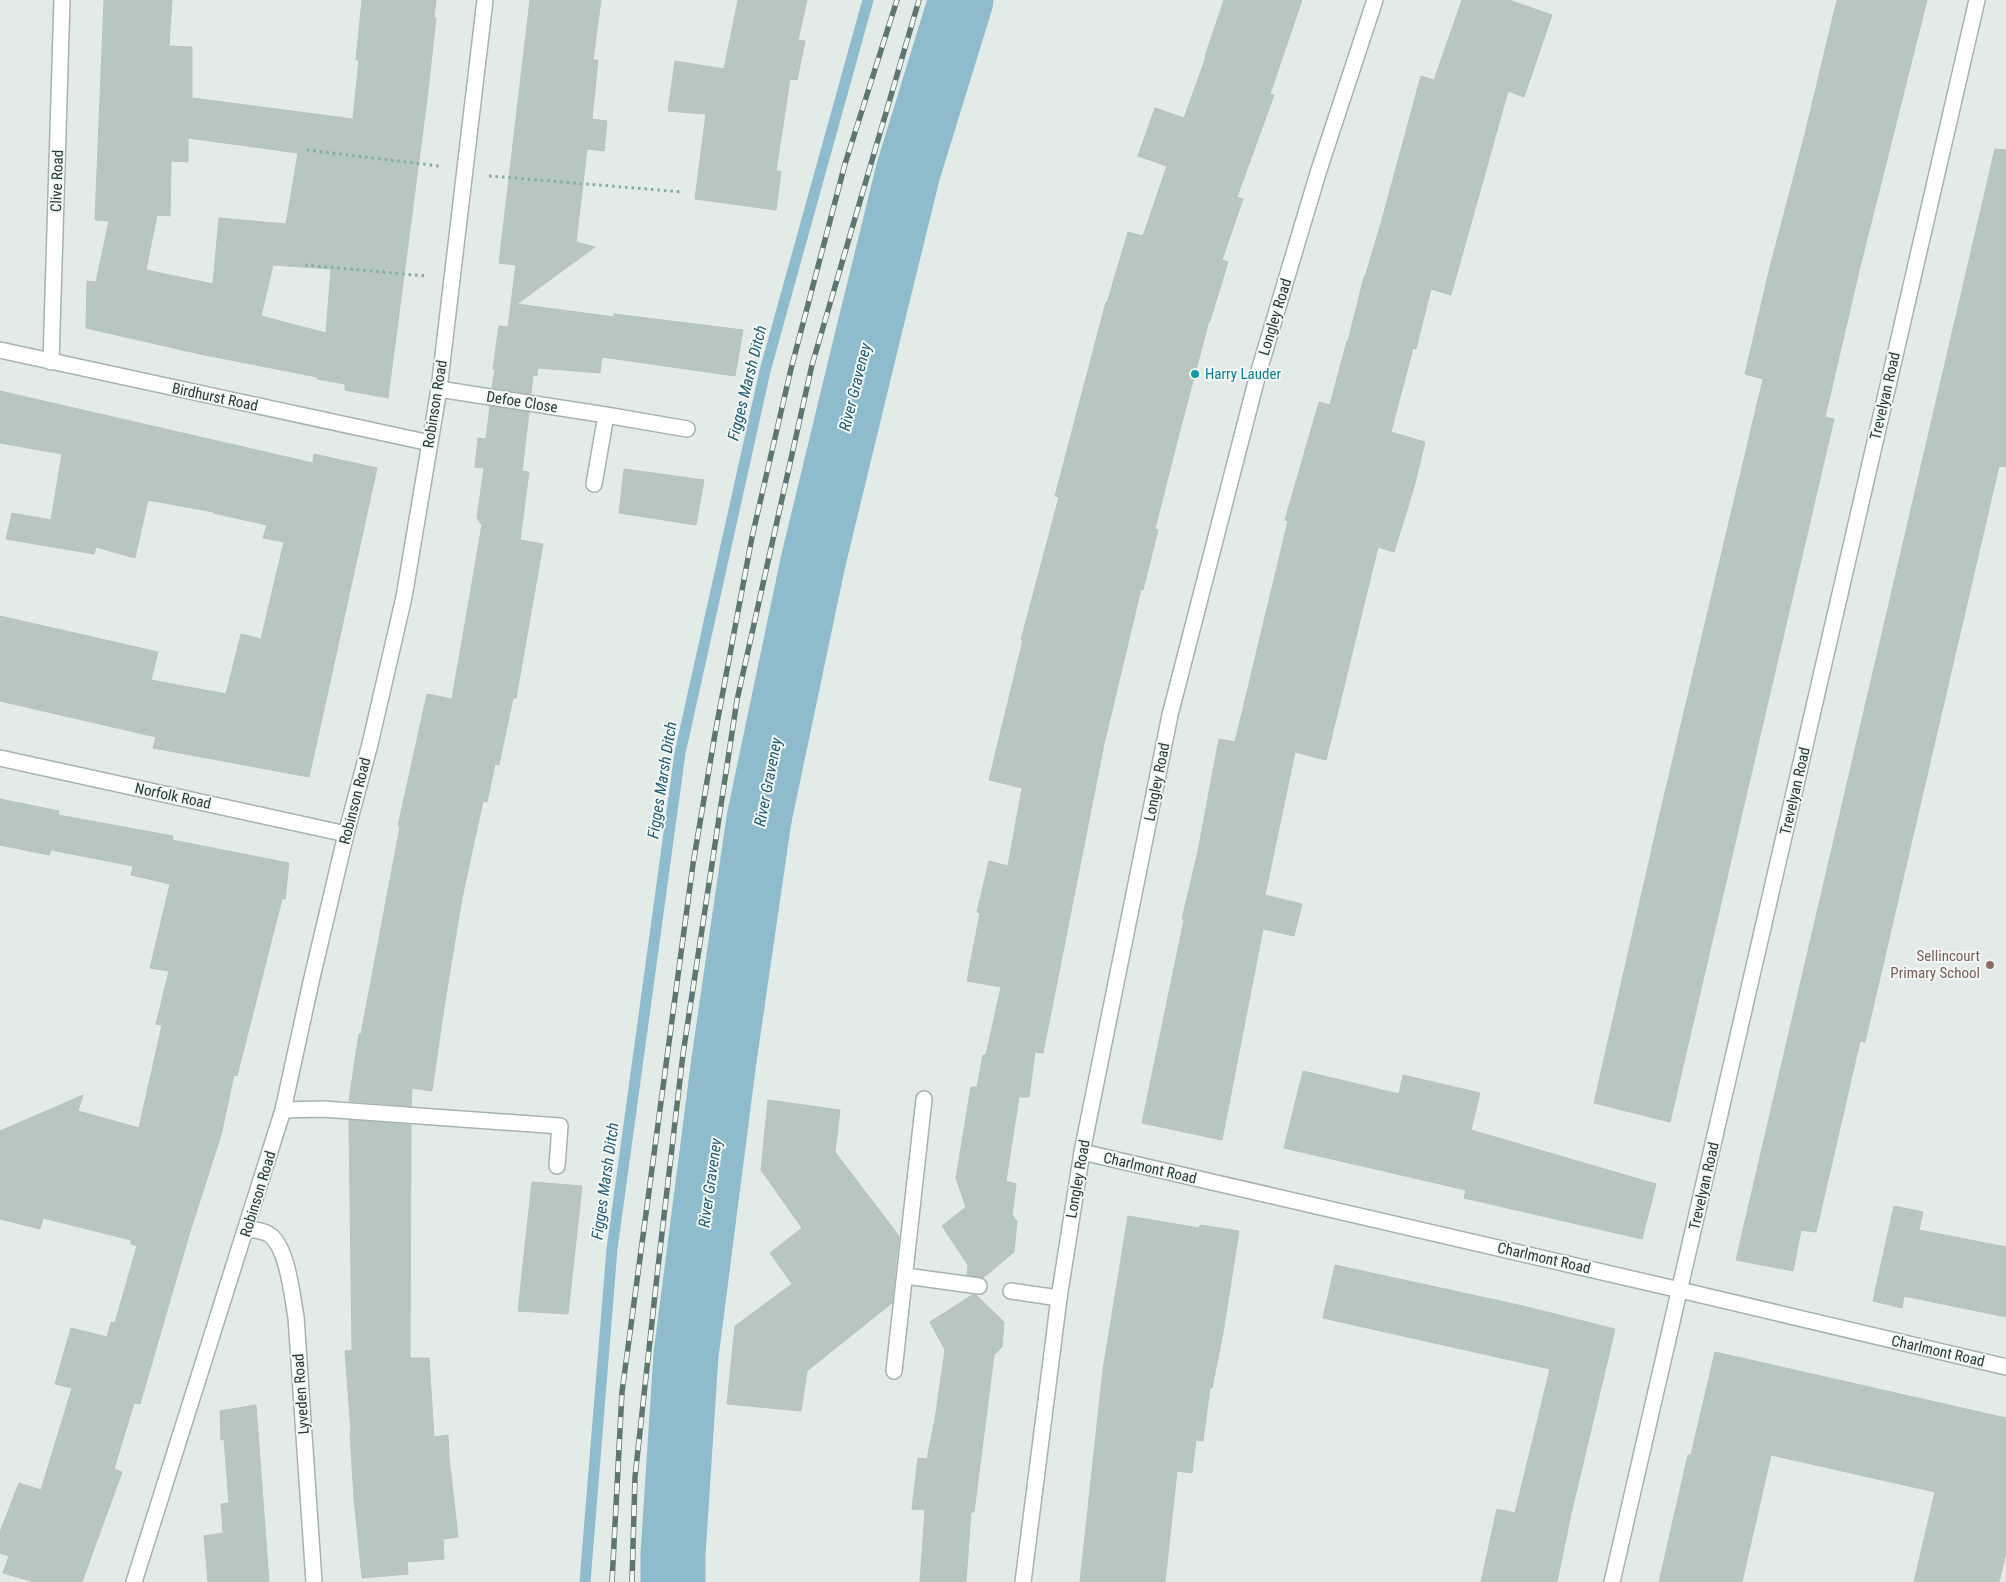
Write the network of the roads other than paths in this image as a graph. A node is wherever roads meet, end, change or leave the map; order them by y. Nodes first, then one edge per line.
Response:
1 (62, 0) edge
2 (485, 0) edge
3 (1375, 0) edge
4 (1977, 0) edge
5 (0, 350) edge
6 (51, 362) junction
7 (439, 389) junction
8 (606, 415) junction
9 (687, 429) dead end
10 (430, 443) junction
11 (594, 484) dead end
12 (0, 758) edge
13 (346, 834) junction
14 (924, 1099) dead end
15 (283, 1110) junction
16 (1082, 1152) junction
17 (557, 1166) dead end
18 (247, 1229) junction
19 (906, 1276) junction
20 (979, 1286) dead end
21 (1680, 1290) junction
22 (1011, 1291) dead end
23 (1059, 1298) junction
24 (2006, 1367) edge
25 (894, 1371) dead end
26 (134, 1582) edge
27 (314, 1582) edge
28 (1023, 1582) edge
29 (1612, 1582) edge

1 - 6 street, Clive Road
2 - 7 street, Robinson Road
3 - 16 street, Longley Road
4 - 21 street, Trevelyan Road
5 - 6 street, Birdhurst Road
6 - 10 street, Birdhurst Road
7 - 8 street, Defoe Close
7 - 10 street, Robinson Road
8 - 9 street, Defoe Close
8 - 11 street
10 - 13 street, Robinson Road
12 - 13 street, Norfolk Road
13 - 15 street, Robinson Road
14 - 19 street
15 - 17 street
15 - 18 street, Robinson Road
16 - 21 street, Charlmont Road
16 - 23 street, Longley Road
18 - 26 street, Robinson Road
18 - 27 street, Lyveden Road
19 - 20 street
19 - 25 street
21 - 24 street, Charlmont Road
21 - 29 street, Trevelyan Road
22 - 23 street
23 - 28 street, Longley Road

